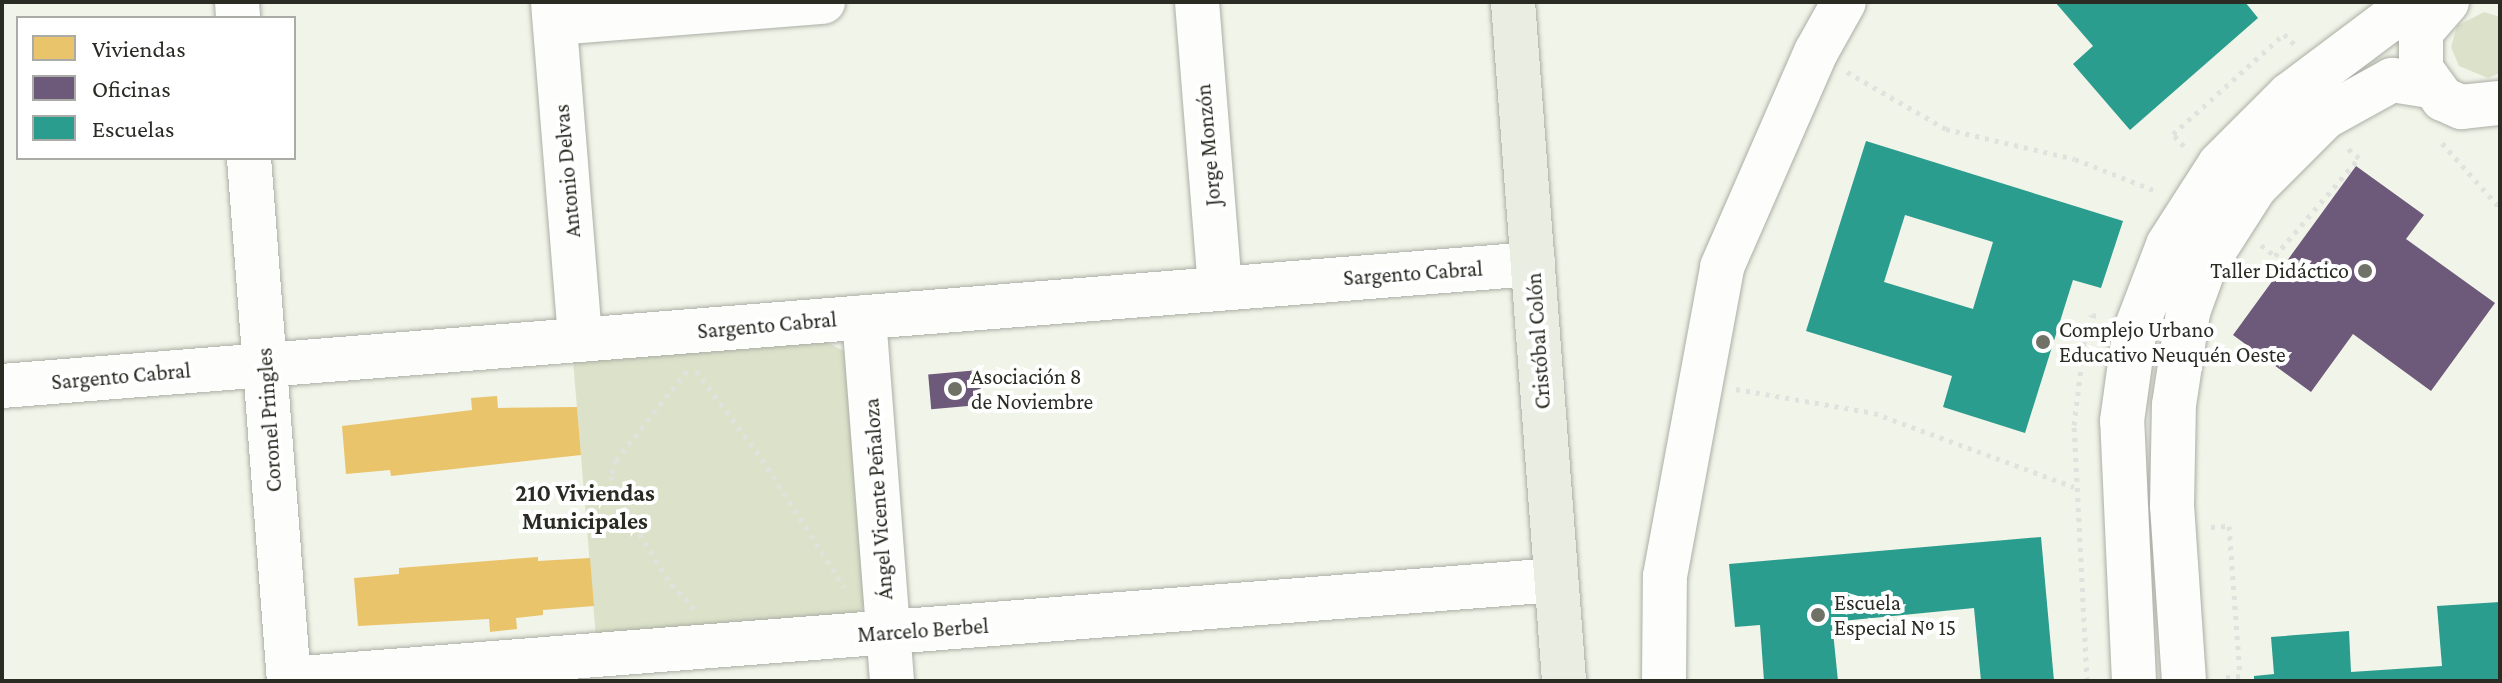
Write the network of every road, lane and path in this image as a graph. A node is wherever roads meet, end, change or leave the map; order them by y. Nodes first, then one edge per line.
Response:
1 (823, 2) edge
2 (1197, 2) edge
3 (1513, 2) edge
4 (1844, 2) edge
5 (2431, 2) edge
6 (2447, 2) edge
7 (554, 13) edge
8 (1816, 52) junction
9 (2430, 86) junction
10 (2500, 103) edge
11 (2430, 130) dead end
12 (2355, 138) dead end
13 (249, 160) edge
14 (2167, 196) dead end
15 (2500, 208) edge
16 (2186, 255) junction
17 (2248, 255) dead end
18 (1533, 264) junction
19 (1220, 288) junction
20 (864, 317) junction
21 (580, 340) junction
22 (707, 364) dead end
23 (265, 365) junction
24 (692, 365) junction
25 (677, 366) dead end
26 (1700, 384) junction
27 (2, 386) edge
28 (2074, 487) dead end
29 (2122, 507) junction
30 (2189, 510) junction
31 (1556, 580) junction
32 (853, 601) dead end
33 (702, 615) dead end
34 (888, 632) junction
35 (289, 680) edge
36 (892, 681) edge
37 (1564, 681) edge
38 (1664, 681) edge
39 (2134, 681) edge
40 (2184, 681) edge
41 (2216, 681) edge

1 - 7 street
2 - 19 street, Jorge Monzón
3 - 18 main road, Cristóbal Colón
4 - 8 street
5 - 16 street
6 - 9 street
7 - 21 street, Antonio Delvas
8 - 14 path
8 - 26 street
9 - 10 street
9 - 16 street
11 - 15 path
12 - 17 path
13 - 23 street, Coronel Pringles
16 - 29 street
16 - 30 street
18 - 19 street, Sargento Cabral
18 - 31 main road, Cristóbal Colón
19 - 20 street, Sargento Cabral
20 - 21 street, Sargento Cabral
20 - 34 street, Ángel Vicente Peñaloza
21 - 23 street, Sargento Cabral
22 - 24 path
23 - 27 street, Sargento Cabral
23 - 35 street, Coronel Pringles
24 - 25 path
24 - 32 path
24 - 33 path
26 - 28 path
26 - 38 street
29 - 30 street
29 - 39 street
30 - 40 street
30 - 41 path
31 - 34 street, Marcelo Berbel
31 - 37 main road, Cristóbal Colón
34 - 35 street, Marcelo Berbel
34 - 36 street, Ángel Vicente Peñaloza

